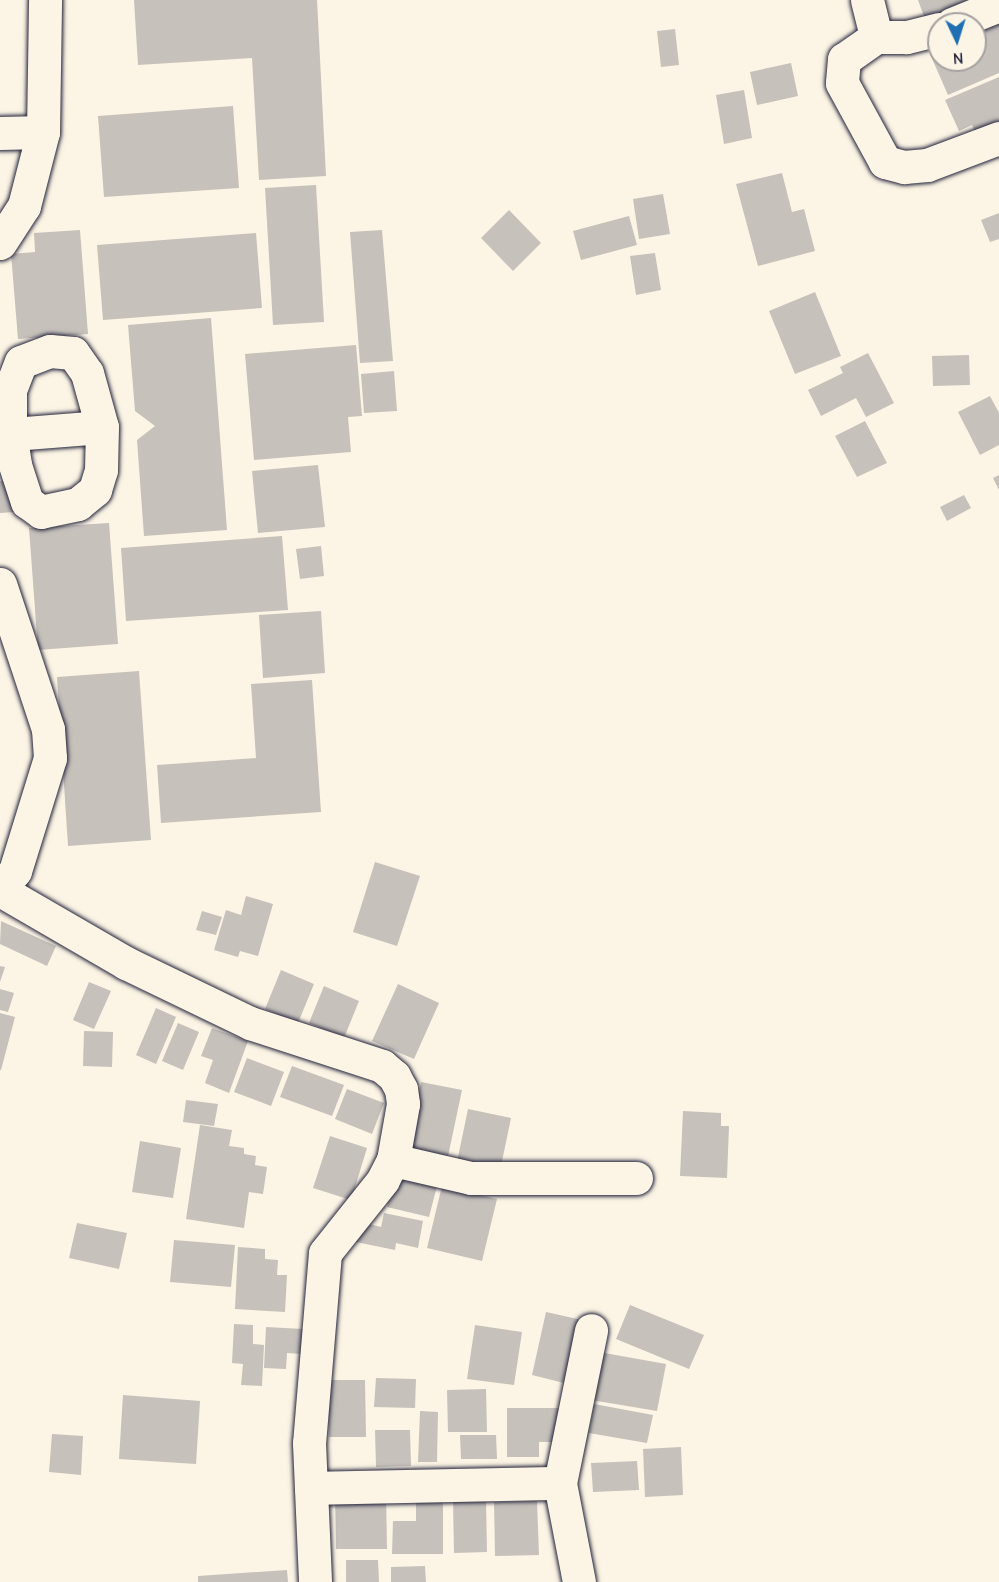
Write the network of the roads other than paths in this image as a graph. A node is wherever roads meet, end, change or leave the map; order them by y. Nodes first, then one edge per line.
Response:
1 (45, 0) edge
2 (867, 0) edge
3 (999, 5) edge
4 (982, 12) edge
5 (927, 32) edge
6 (876, 37) junction
7 (43, 132) junction
8 (0, 133) edge
9 (999, 138) edge
10 (0, 243) edge
11 (102, 427) junction
12 (5, 435) edge
13 (0, 584) edge
14 (10, 652) edge
15 (15, 823) edge
16 (0, 890) edge
17 (393, 1160) junction
18 (636, 1178) dead end
19 (591, 1330) dead end
20 (560, 1483) junction
21 (311, 1488) junction
22 (315, 1582) edge
23 (579, 1582) edge

1 - 7 street
2 - 6 street
3 - 4 street
5 - 6 street
6 - 9 street
7 - 8 street
7 - 10 street
11 - 12 street
11 - 12 street
11 - 12 street
13 - 14 street
14 - 15 street
15 - 16 street
16 - 17 street
17 - 18 street
17 - 21 street
19 - 20 street
20 - 21 street
20 - 23 street
21 - 22 street

